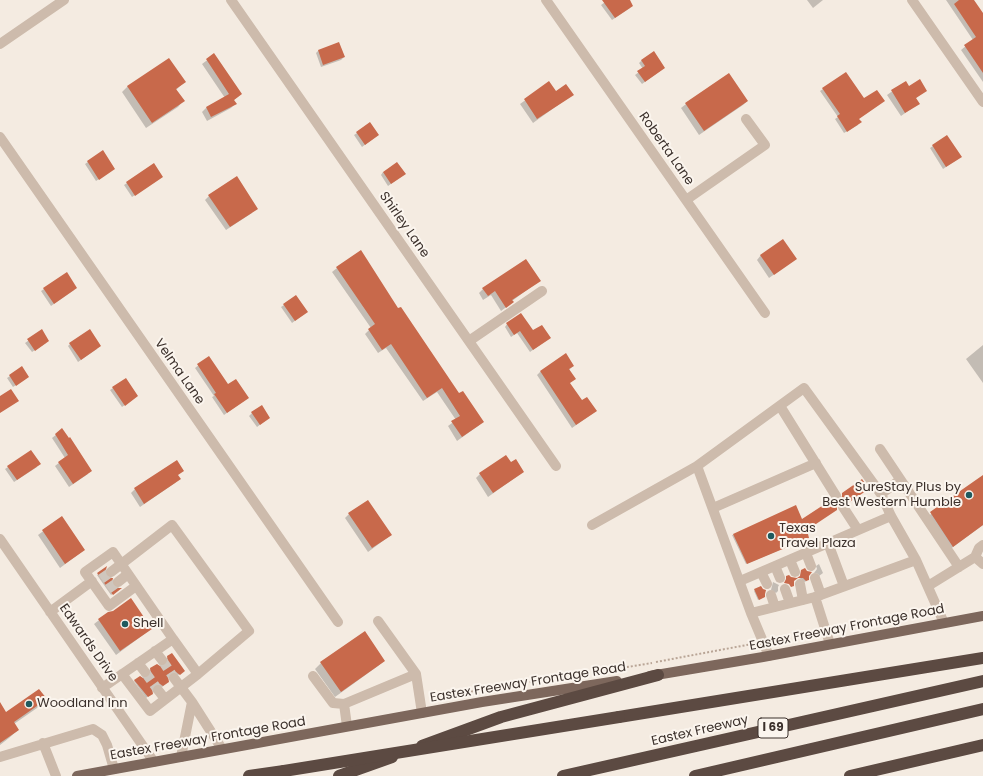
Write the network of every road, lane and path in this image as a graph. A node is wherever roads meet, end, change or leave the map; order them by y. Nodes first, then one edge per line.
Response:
1 (64, 0) edge
2 (231, 0) edge
3 (546, 0) edge
4 (912, 0) edge
5 (0, 44) edge
6 (983, 102) edge
7 (746, 119) dead end
8 (0, 137) edge
9 (686, 200) junction
10 (542, 292) dead end
11 (765, 312) dead end
12 (469, 341) junction
13 (780, 406) junction
14 (880, 449) dead end
15 (816, 463) junction
16 (556, 466) dead end
17 (697, 466) junction
18 (900, 480) junction
19 (881, 494) junction
20 (836, 496) dead end
21 (843, 506) dead end
22 (713, 508) junction
23 (891, 516) junction
24 (592, 525) dead end
25 (858, 530) junction
26 (0, 540) edge
27 (828, 544) junction
28 (983, 545) edge
29 (806, 553) junction
30 (790, 560) junction
31 (916, 560) junction
32 (979, 560) edge
33 (122, 565) junction
34 (775, 566) junction
35 (811, 566) dead end
36 (959, 568) junction
37 (111, 572) tunnel mouth
38 (761, 572) junction
39 (795, 572) dead end
40 (128, 574) junction
41 (780, 578) dead end
42 (815, 578) dead end
43 (96, 581) junction
44 (118, 582) tunnel mouth
45 (740, 582) junction
46 (767, 584) dead end
47 (800, 584) dead end
48 (136, 586) junction
49 (844, 586) junction
50 (928, 586) junction
51 (785, 589) dead end
52 (771, 595) dead end
53 (818, 596) junction
54 (803, 600) junction
55 (790, 603) junction
56 (775, 607) junction
57 (50, 612) junction
58 (751, 613) junction
59 (983, 616) edge
60 (378, 621) dead end
61 (338, 622) dead end
62 (944, 623) junction
63 (173, 638) junction
64 (763, 642) junction
65 (830, 644) junction
66 (155, 651) junction
67 (769, 656) junction
68 (983, 658) edge
69 (162, 660) tunnel mouth
70 (138, 663) junction
71 (613, 670) dead end
72 (145, 672) tunnel mouth
73 (122, 674) junction
74 (198, 674) junction
75 (416, 674) junction
76 (658, 675) junction
77 (313, 676) dead end
78 (174, 678) tunnel mouth
79 (538, 681) dead end
80 (983, 681) edge
81 (181, 687) junction
82 (500, 687) dead end
83 (102, 688) junction
84 (485, 689) dead end
85 (158, 690) tunnel mouth
86 (458, 694) dead end
87 (439, 695) dead end
88 (452, 696) dead end
89 (165, 699) junction
90 (192, 702) junction
91 (344, 704) junction
92 (983, 709) edge
93 (422, 713) junction
94 (347, 726) junction
95 (43, 743) junction
96 (983, 745) edge
97 (222, 749) junction
98 (0, 757) edge
99 (181, 757) junction
100 (154, 762) junction
101 (114, 769) junction
102 (284, 771) junction
103 (56, 776) edge
104 (77, 776) edge
105 (249, 776) edge
106 (266, 776) edge
107 (339, 776) edge
108 (563, 776) edge
109 (694, 776) edge
110 (850, 776) edge

1 - 5 street
2 - 12 street, Shirley Lane
3 - 9 street, Roberta Lane
4 - 6 street
7 - 9 street
8 - 61 street, Velma Lane
9 - 11 street, Roberta Lane
10 - 12 street
12 - 16 street, Shirley Lane
13 - 15 street
13 - 17 street
13 - 19 street
14 - 18 street
15 - 20 street
15 - 22 street
17 - 22 street
17 - 24 street
18 - 19 street
18 - 36 street
19 - 23 street
21 - 25 street
22 - 45 street
23 - 25 street
23 - 31 street
25 - 27 street
26 - 57 street, Edwards Drive
27 - 29 street
27 - 49 street
28 - 32 street
29 - 30 street
29 - 35 street
30 - 34 street
30 - 39 street
31 - 49 street
31 - 50 street
32 - 36 street
33 - 37 street
33 - 40 street
33 - 43 street
33 - 74 street
34 - 38 street
34 - 41 street
36 - 50 street
38 - 45 street
38 - 46 street
40 - 44 street
40 - 48 street
42 - 53 street
43 - 48 street
43 - 57 street
45 - 58 street
47 - 54 street
48 - 63 street
49 - 53 street
50 - 62 street
51 - 55 street
52 - 56 street
53 - 54 street
53 - 65 street
54 - 55 street
55 - 56 street
56 - 58 street
57 - 83 street, Edwards Drive
58 - 64 street
59 - 62 main road, Eastex Freeway Frontage Road
60 - 75 street
62 - 65 main road, Eastex Freeway Frontage Road
63 - 66 street
63 - 74 street
64 - 67 street
64 - 71 path
65 - 67 main road, Eastex Freeway Frontage Road
66 - 69 street
66 - 70 street
67 - 76 main road, Eastex Freeway Frontage Road
68 - 102 highway, bridge
70 - 72 street
70 - 73 street
73 - 83 street
73 - 89 street
74 - 81 street
75 - 91 street
75 - 93 street
76 - 93 main road, Eastex Freeway Frontage Road
76 - 107 highway
77 - 91 street
78 - 81 street
79 - 82 path
80 - 108 highway, Eastex Freeway / I 69
81 - 89 street
81 - 90 street
83 - 100 street, Edwards Drive
84 - 86 path
85 - 89 street
87 - 88 path
90 - 97 street
90 - 99 street
91 - 94 street
92 - 109 highway
93 - 94 main road, Eastex Freeway Frontage Road
94 - 97 main road, Eastex Freeway Frontage Road
95 - 98 street
95 - 101 street
95 - 103 street
96 - 110 highway
97 - 99 main road, Eastex Freeway Frontage Road
99 - 100 main road, Eastex Freeway Frontage Road
100 - 101 main road, Eastex Freeway Frontage Road
101 - 104 main road, Eastex Freeway Frontage Road
102 - 105 highway
102 - 106 highway

